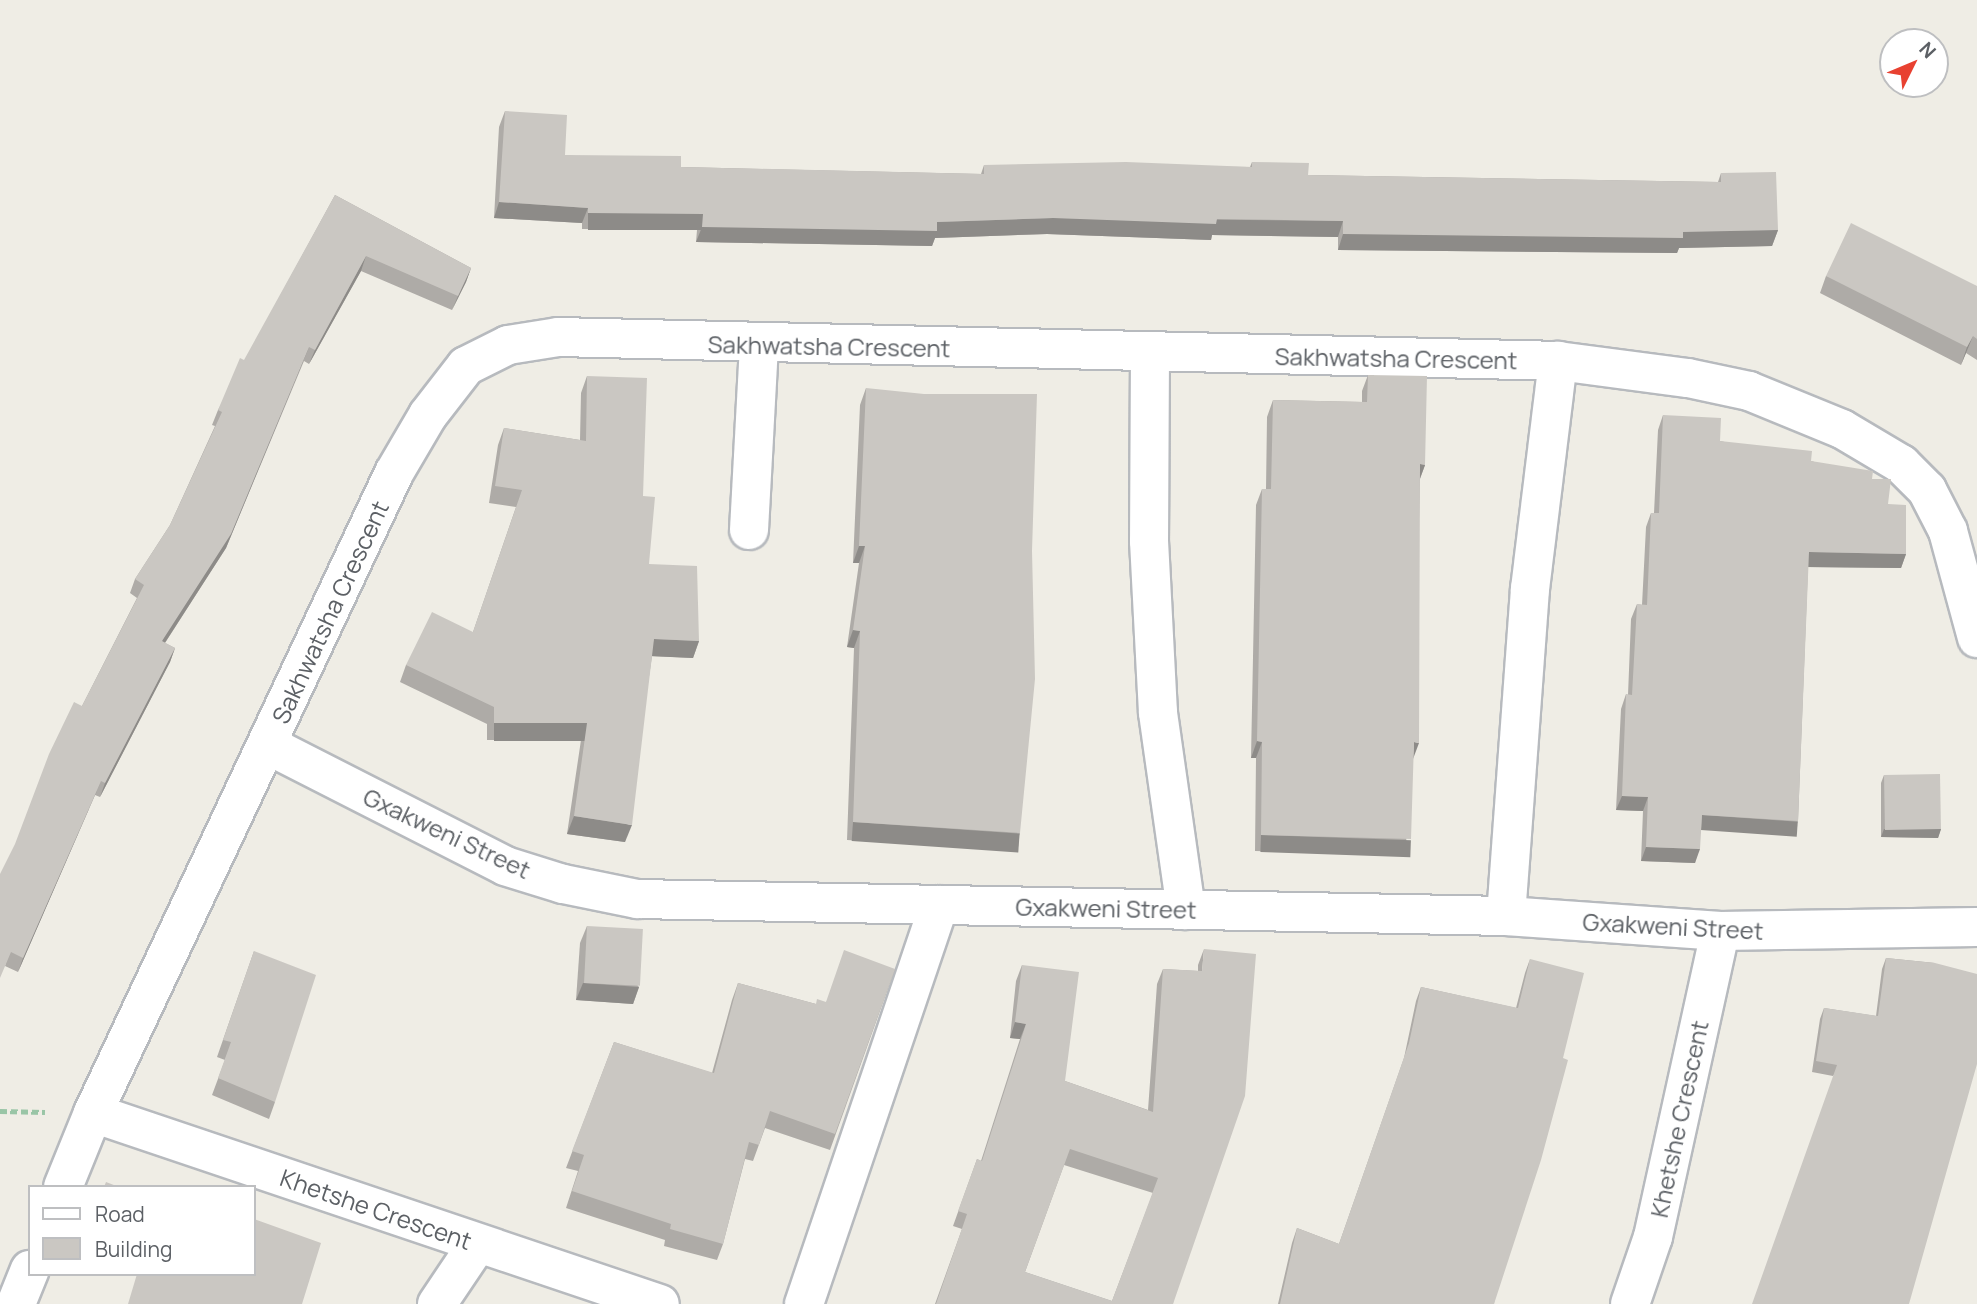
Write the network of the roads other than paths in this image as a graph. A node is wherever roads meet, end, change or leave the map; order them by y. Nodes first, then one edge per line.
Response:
1 (759, 345) junction
2 (1150, 353) junction
3 (1558, 361) junction
4 (749, 530) dead end
5 (1977, 638) edge
6 (268, 745) junction
7 (939, 905) junction
8 (1186, 910) junction
9 (1506, 916) junction
10 (1977, 927) edge
11 (1720, 931) junction
12 (93, 1113) junction
13 (64, 1185) edge
14 (478, 1243) junction
15 (28, 1275) edge
16 (16, 1304) edge
17 (437, 1304) edge
18 (660, 1304) edge
19 (804, 1304) edge
20 (1630, 1304) edge

1 - 2 street, Sakhwatsha Crescent
1 - 4 street
1 - 6 street, Sakhwatsha Crescent
2 - 3 street, Sakhwatsha Crescent
2 - 8 street
3 - 5 street, Sakhwatsha Crescent
3 - 9 street
6 - 7 street, Gxakweni Street
6 - 12 street, Sakhwatsha Crescent
7 - 8 street, Gxakweni Street
7 - 19 street
8 - 9 street, Gxakweni Street
9 - 11 street, Gxakweni Street
10 - 11 street, Gxakweni Street
11 - 20 street, Khetshe Crescent
12 - 13 street, Sakhwatsha Crescent
12 - 14 street, Khetshe Crescent
14 - 17 street
14 - 18 street, Khetshe Crescent
15 - 16 street

